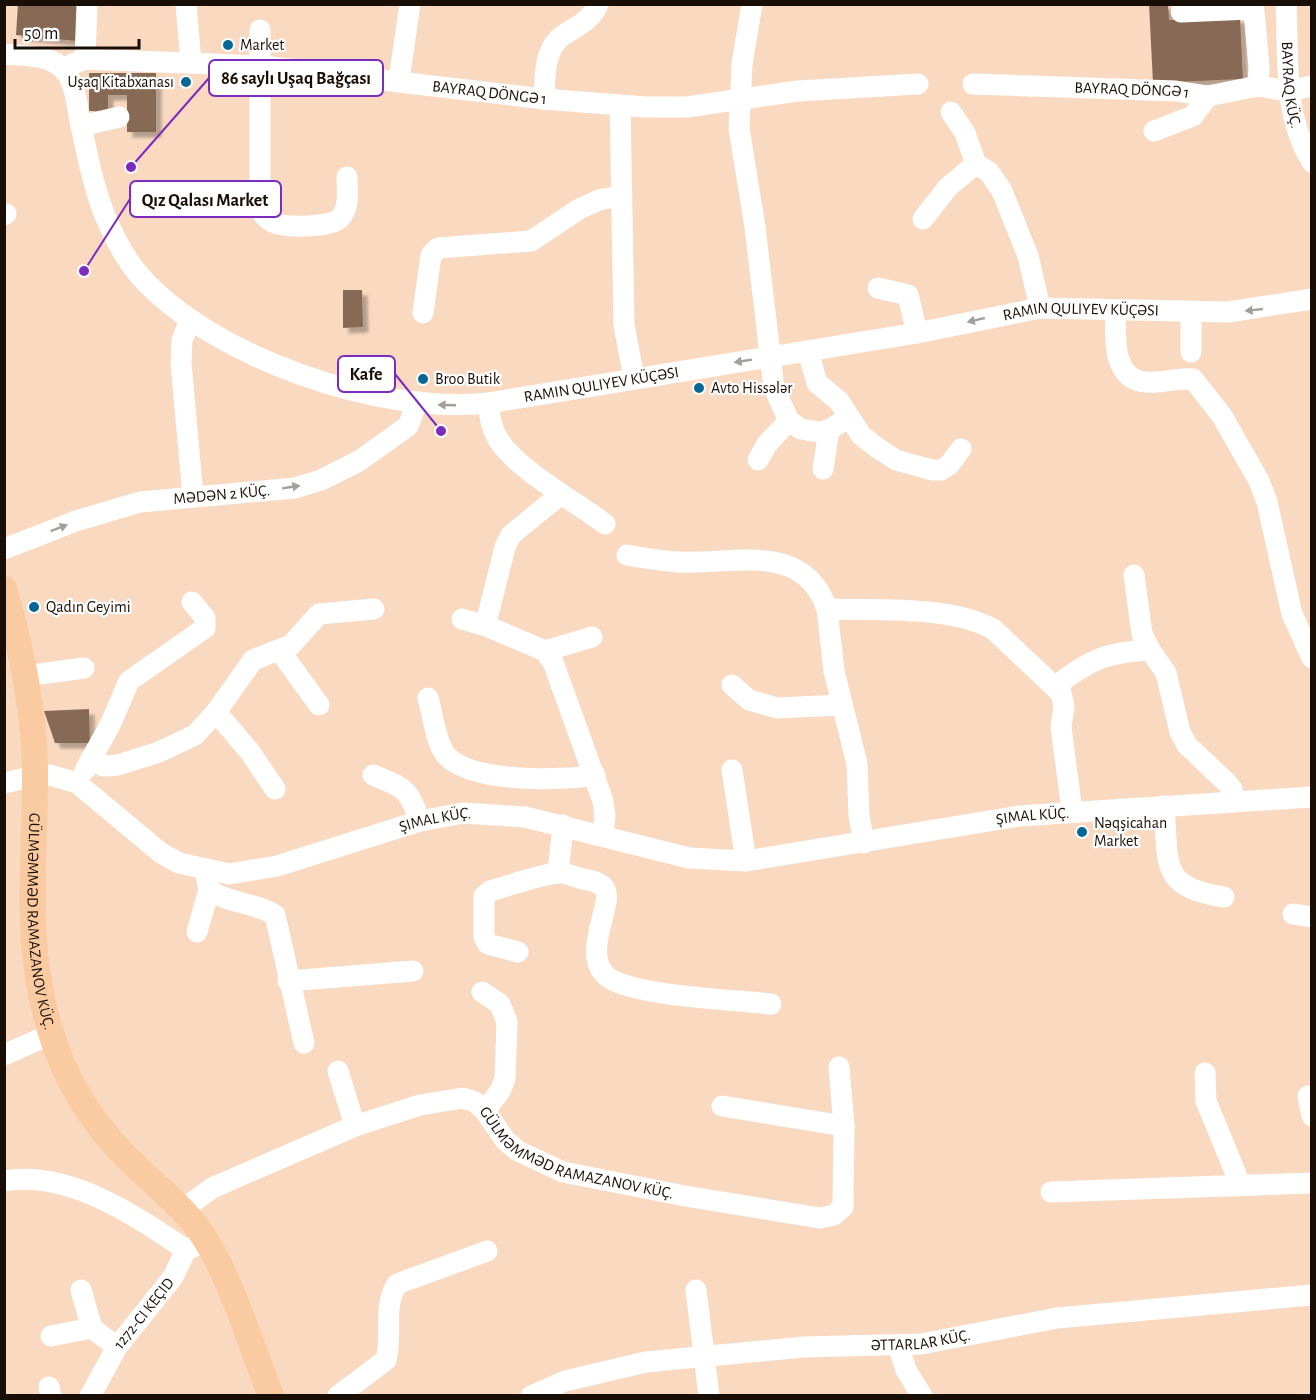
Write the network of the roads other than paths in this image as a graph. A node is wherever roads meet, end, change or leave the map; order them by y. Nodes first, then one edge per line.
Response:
1 (87, 4) edge
2 (186, 4) edge
3 (410, 4) edge
4 (598, 4) edge
5 (752, 4) edge
6 (1286, 4) edge
7 (1181, 12) dead end
8 (261, 30) dead end
9 (4, 54) edge
10 (85, 60) junction
11 (191, 63) junction
12 (262, 66) junction
13 (63, 68) junction
14 (399, 80) junction
15 (918, 84) dead end
16 (974, 84) dead end
17 (1258, 86) junction
18 (1311, 86) edge
19 (1288, 91) junction
20 (1208, 96) junction
21 (543, 99) junction
22 (740, 102) junction
23 (620, 106) junction
24 (951, 112) dead end
25 (119, 117) dead end
26 (81, 126) junction
27 (1154, 131) dead end
28 (1311, 162) edge
29 (976, 164) junction
30 (347, 177) dead end
31 (620, 196) junction
32 (923, 219) dead end
33 (878, 288) dead end
34 (1311, 299) edge
35 (1040, 308) junction
36 (1116, 310) junction
37 (423, 313) dead end
38 (1191, 314) junction
39 (190, 320) junction
40 (917, 333) junction
41 (808, 351) junction
42 (1191, 352) dead end
43 (769, 357) junction
44 (634, 378) junction
45 (488, 403) junction
46 (417, 404) junction
47 (849, 417) junction
48 (789, 421) junction
49 (829, 430) junction
50 (961, 449) dead end
51 (758, 460) dead end
52 (823, 469) dead end
53 (561, 494) junction
54 (194, 496) junction
55 (605, 524) dead end
56 (4, 549) edge
57 (627, 555) dead end
58 (1134, 575) dead end
59 (4, 590) edge
60 (192, 602) dead end
61 (374, 609) dead end
62 (826, 609) junction
63 (462, 619) dead end
64 (489, 627) junction
65 (592, 636) dead end
66 (1150, 650) junction
67 (280, 651) junction
68 (545, 651) junction
69 (1311, 658) edge
70 (84, 668) dead end
71 (25, 676) junction
72 (732, 685) dead end
73 (1056, 686) junction
74 (428, 698) dead end
75 (320, 705) dead end
76 (841, 705) junction
77 (216, 712) junction
78 (92, 760) junction
79 (732, 770) dead end
80 (373, 775) dead end
81 (595, 775) junction
82 (35, 776) junction
83 (4, 783) edge
84 (77, 783) junction
85 (275, 789) dead end
86 (1311, 797) edge
87 (1234, 801) junction
88 (1164, 806) junction
89 (1072, 812) junction
90 (420, 821) junction
91 (563, 825) junction
92 (603, 836) junction
93 (864, 843) junction
94 (746, 861) junction
95 (558, 873) junction
96 (207, 880) junction
97 (1224, 897) dead end
98 (197, 932) dead end
99 (518, 952) dead end
100 (413, 971) dead end
101 (288, 981) junction
102 (482, 992) dead end
103 (771, 1004) dead end
104 (51, 1035) junction
105 (304, 1043) dead end
106 (4, 1054) edge
107 (839, 1067) dead end
108 (338, 1071) dead end
109 (1205, 1073) dead end
110 (722, 1106) dead end
111 (485, 1112) junction
112 (355, 1126) junction
113 (844, 1126) junction
114 (4, 1181) edge
115 (1311, 1183) edge
116 (1238, 1186) junction
117 (1051, 1192) dead end
118 (181, 1210) junction
119 (196, 1246) junction
120 (487, 1251) dead end
121 (81, 1290) dead end
122 (696, 1290) dead end
123 (1311, 1295) edge
124 (92, 1328) junction
125 (51, 1336) dead end
126 (898, 1345) junction
127 (117, 1347) junction
128 (705, 1356) junction
129 (917, 1393) edge
130 (90, 1395) edge
131 (271, 1395) edge
132 (338, 1395) edge
133 (535, 1395) edge
134 (709, 1395) edge

1 - 10 street
2 - 11 street
3 - 14 street
4 - 21 street
5 - 22 street
6 - 19 street, BAYRAQ KÜÇ.
7 - 17 street
8 - 12 street
9 - 13 street
10 - 11 street, BAYRAQ DÖNGƏ 1
10 - 13 street, BAYRAQ DÖNGƏ 1
11 - 12 street, BAYRAQ DÖNGƏ 1
12 - 14 street, BAYRAQ DÖNGƏ 1
12 - 30 street
13 - 26 street, RAMIN QULIYEV KÜÇƏSI
14 - 21 street, BAYRAQ DÖNGƏ 1
15 - 22 street, BAYRAQ DÖNGƏ 1
16 - 20 street, BAYRAQ DÖNGƏ 1
17 - 19 street, BAYRAQ DÖNGƏ 1
17 - 20 street, BAYRAQ DÖNGƏ 1
18 - 19 street
19 - 28 street, BAYRAQ KÜÇ.
20 - 27 street
21 - 23 street, BAYRAQ DÖNGƏ 1
22 - 23 street, BAYRAQ DÖNGƏ 1
22 - 43 street
23 - 31 street
24 - 29 street
25 - 26 street
26 - 39 street, RAMIN QULIYEV KÜÇƏSI
29 - 32 street
29 - 35 street
31 - 37 street
31 - 44 street
33 - 40 street
34 -> 38 street, RAMIN QULIYEV KÜÇƏSI
35 - 36 street, RAMIN QULIYEV KÜÇƏSI
35 -> 40 street, RAMIN QULIYEV KÜÇƏSI
36 - 38 street, RAMIN QULIYEV KÜÇƏSI
36 - 69 street
38 - 42 street
39 - 46 street, RAMIN QULIYEV KÜÇƏSI
39 - 54 street
40 - 41 street, RAMIN QULIYEV KÜÇƏSI
41 - 43 street, RAMIN QULIYEV KÜÇƏSI
41 - 47 street
43 -> 44 street, RAMIN QULIYEV KÜÇƏSI
43 - 48 street
44 - 45 street, RAMIN QULIYEV KÜÇƏSI
45 -> 46 street, RAMIN QULIYEV KÜÇƏSI
45 - 53 street
54 -> 46 street, MƏDƏN 2 KÜÇ.
47 - 49 street
47 - 50 street
48 - 49 street
48 - 51 street
49 - 52 street
53 - 55 street
53 - 64 street
56 -> 54 street, MƏDƏN 2 KÜÇ.
57 - 62 street
58 - 66 street
59 - 71 main road, GÜLMƏMMƏD RAMAZANOV KÜÇ.
60 - 78 street
61 - 67 street
62 - 73 street
62 - 76 street
63 - 64 street
64 - 68 street
65 - 68 street
66 - 73 street
66 - 87 street
67 - 75 street
67 - 77 street
68 - 81 street
70 - 71 street
71 - 82 main road, GÜLMƏMMƏD RAMAZANOV KÜÇ.
72 - 76 street
73 - 89 street
74 - 81 street
76 - 93 street
77 - 78 street
77 - 85 street
78 - 84 street
79 - 94 street
80 - 90 street
81 - 92 street
82 - 83 street, ŞIMAL KÜÇ.
82 - 84 street, ŞIMAL KÜÇ.
82 - 104 main road, GÜLMƏMMƏD RAMAZANOV KÜÇ.
84 - 96 street, ŞIMAL KÜÇ.
86 - 87 street, ŞIMAL KÜÇ.
87 - 88 street, ŞIMAL KÜÇ.
88 - 89 street, ŞIMAL KÜÇ.
88 - 97 street
89 - 93 street, ŞIMAL KÜÇ.
90 - 91 street, ŞIMAL KÜÇ.
90 - 96 street, ŞIMAL KÜÇ.
91 - 92 street, ŞIMAL KÜÇ.
91 - 95 street
92 - 94 street, ŞIMAL KÜÇ.
93 - 94 street, ŞIMAL KÜÇ.
95 - 99 street
95 - 103 street
96 - 98 street
96 - 101 street
100 - 101 street
101 - 105 street
102 - 111 street
104 - 106 street
104 - 118 main road, GÜLMƏMMƏD RAMAZANOV KÜÇ.
107 - 113 street, GÜLMƏMMƏD RAMAZANOV KÜÇ.
108 - 112 street
109 - 116 street
110 - 113 street
111 - 112 street, GÜLMƏMMƏD RAMAZANOV KÜÇ.
111 - 113 street, GÜLMƏMMƏD RAMAZANOV KÜÇ.
112 - 118 street, GÜLMƏMMƏD RAMAZANOV KÜÇ.
114 - 119 street
115 - 116 street
116 - 117 street
118 - 119 main road, GÜLMƏMMƏD RAMAZANOV KÜÇ.
119 - 127 street, 1272-CI KEÇID
119 - 131 main road, GÜLMƏMMƏD RAMAZANOV KÜÇ.
120 - 132 street
121 - 124 street
122 - 128 street
123 - 126 street, ƏTTARLAR KÜÇ.
124 - 125 street
124 - 127 street
126 - 128 street, ƏTTARLAR KÜÇ.
126 - 129 street
127 - 130 street, 1272-CI KEÇID
128 - 133 street, ƏTTARLAR KÜÇ.
128 - 134 street

